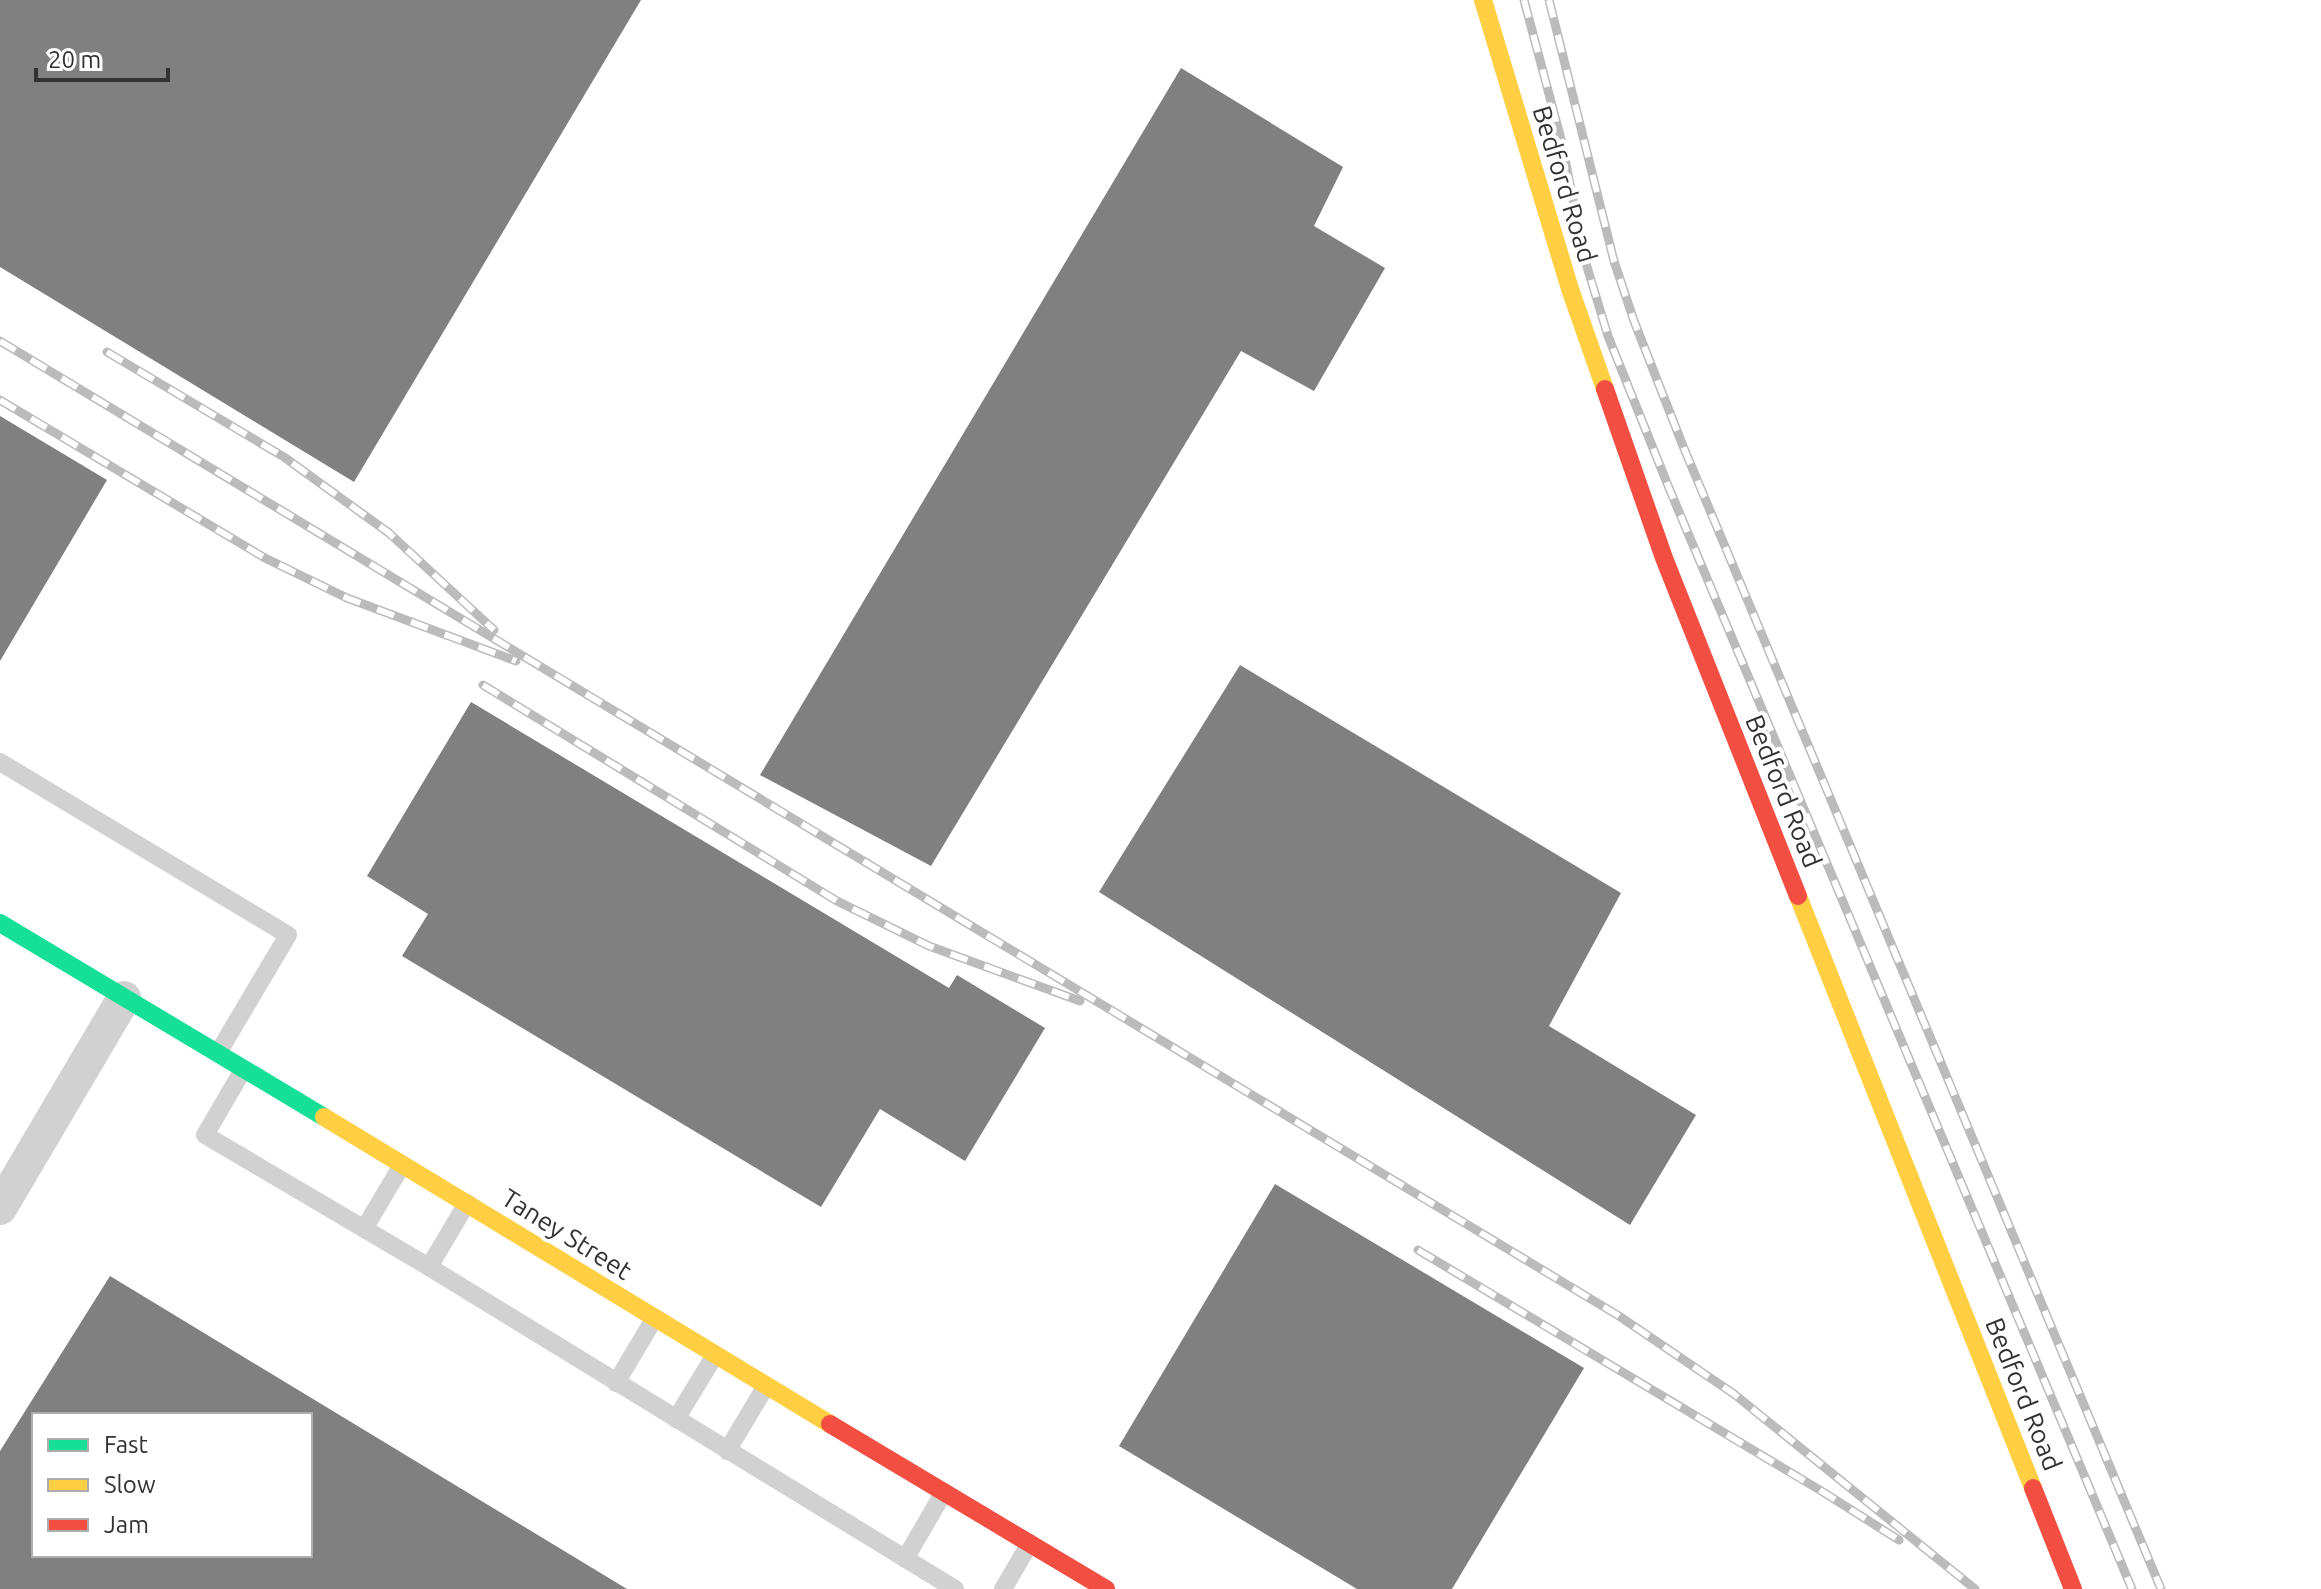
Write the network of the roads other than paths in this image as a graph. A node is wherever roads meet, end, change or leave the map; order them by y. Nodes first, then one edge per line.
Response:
1 (1483, 0) edge
2 (0, 762) edge
3 (0, 923) edge
4 (124, 998) junction
5 (217, 1054) junction
6 (243, 1070) junction
7 (402, 1165) junction
8 (467, 1203) junction
9 (0, 1208) edge
10 (364, 1229) junction
11 (429, 1267) junction
12 (654, 1319) junction
13 (715, 1355) junction
14 (616, 1383) junction
15 (766, 1386) junction
16 (676, 1419) junction
17 (727, 1451) junction
18 (944, 1492) junction
19 (1030, 1543) junction
20 (905, 1559) junction
21 (1099, 1587) edge
22 (955, 1589) edge
23 (1003, 1589) edge
24 (2073, 1589) edge

1 - 24 street, Bedford Road
2 - 5 lane
3 - 4 street, Taney Street
4 - 5 street, Taney Street
4 - 9 street
5 - 6 street, Taney Street
6 - 7 street, Taney Street
6 - 10 lane
7 - 8 street, Taney Street
7 - 10 lane
8 - 11 lane
8 - 12 street, Taney Street
10 - 11 lane
11 - 14 lane
12 - 13 street, Taney Street
12 - 14 lane
13 - 15 street, Taney Street
13 - 16 lane
14 - 16 lane
15 - 17 lane
15 - 18 street, Taney Street
16 - 17 lane
17 - 20 lane
18 - 19 street, Taney Street
18 - 20 lane
19 - 21 street, Taney Street
19 - 23 lane
20 - 22 lane

